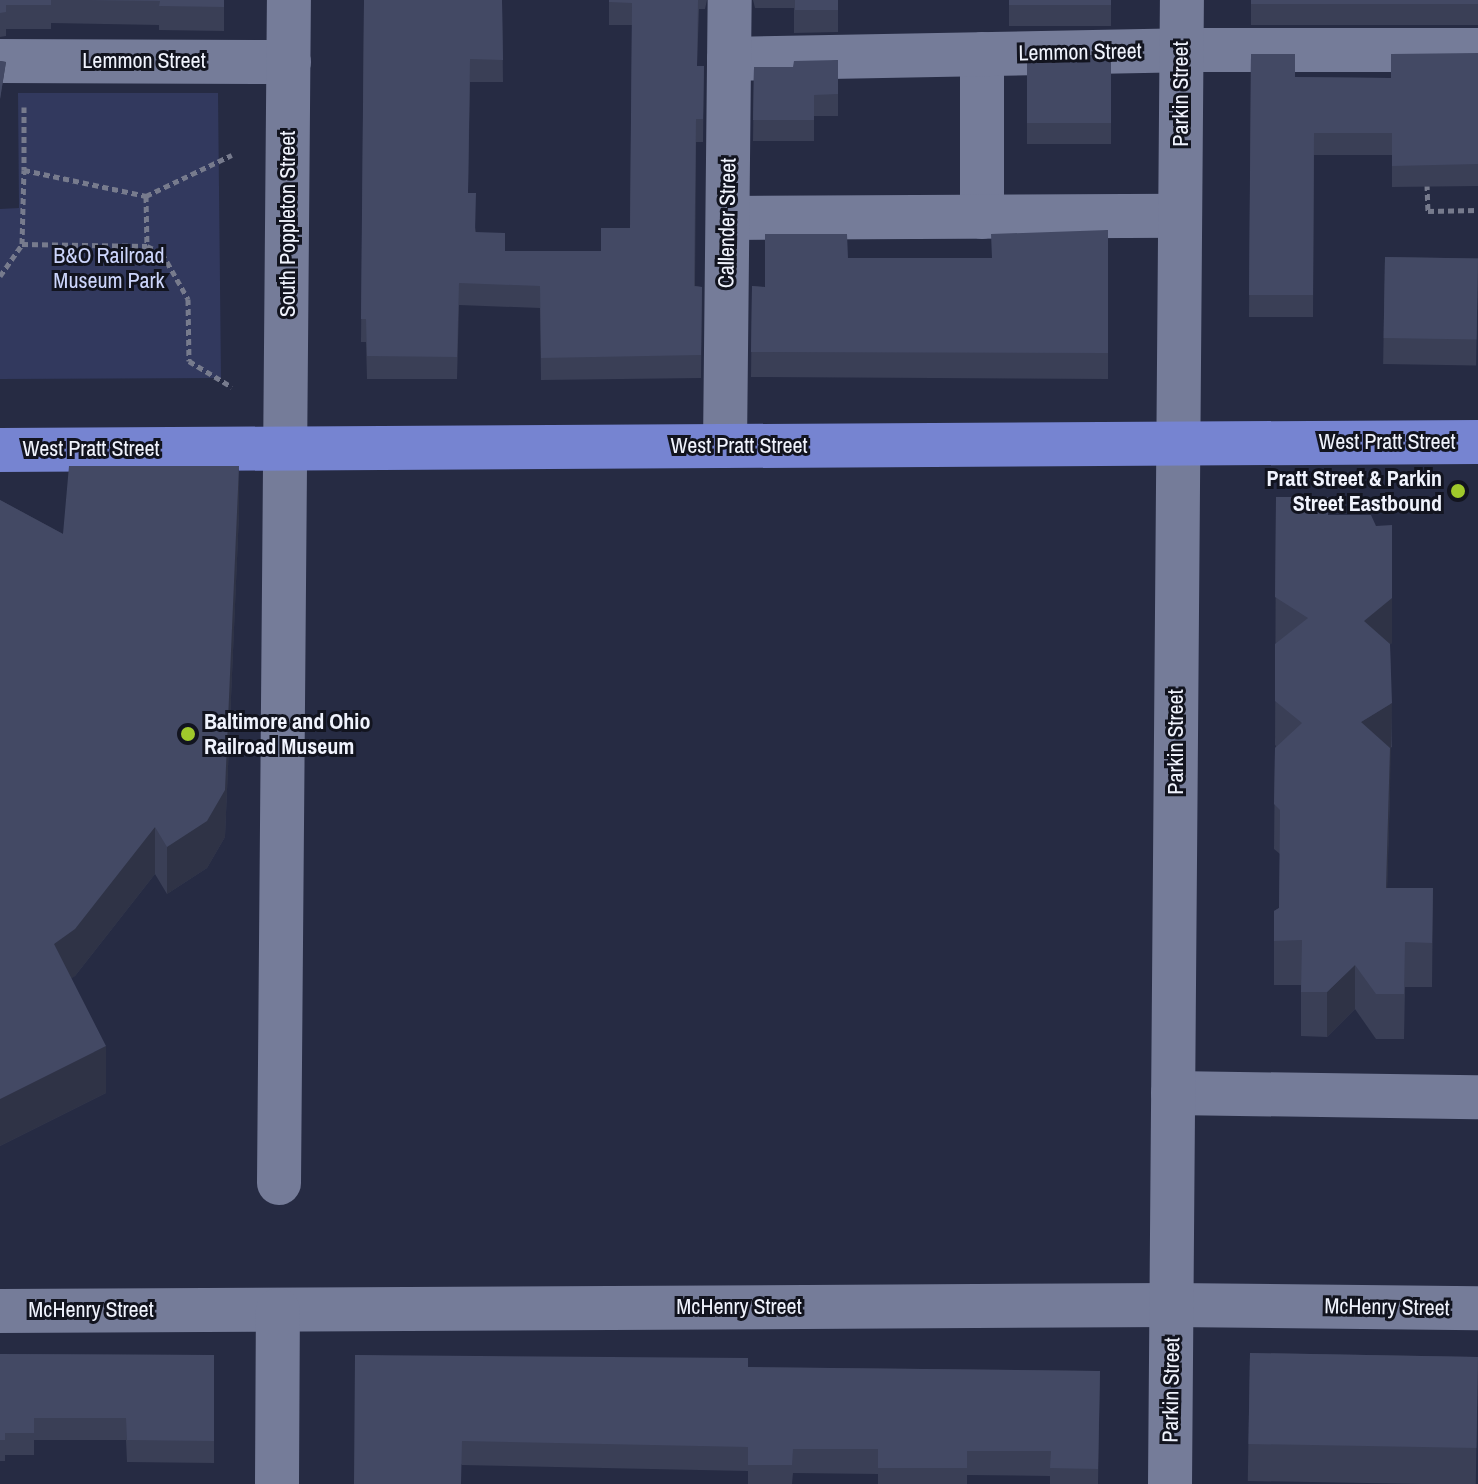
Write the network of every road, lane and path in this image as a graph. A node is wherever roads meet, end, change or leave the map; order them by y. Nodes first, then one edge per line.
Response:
1 (289, 0) edge
2 (730, 0) edge
3 (1182, 0) edge
4 (1182, 50) junction
5 (1478, 50) edge
6 (982, 54) junction
7 (729, 59) junction
8 (0, 61) edge
9 (289, 62) junction
10 (24, 102) dead end
11 (232, 155) dead end
12 (24, 170) junction
13 (1427, 184) edge
14 (146, 196) junction
15 (1478, 210) edge
16 (1180, 216) junction
17 (982, 217) junction
18 (728, 218) junction
19 (22, 244) junction
20 (147, 246) junction
21 (0, 276) edge
22 (232, 387) dead end
23 (1478, 442) edge
24 (1179, 444) junction
25 (725, 446) junction
26 (287, 448) junction
27 (0, 450) edge
28 (1173, 1093) junction
29 (1476, 1097) dead end
30 (279, 1183) dead end
31 (1172, 1305) junction
32 (1478, 1308) edge
33 (278, 1310) junction
34 (0, 1311) edge
35 (277, 1484) edge
36 (1170, 1484) edge

1 - 9 street, South Poppleton Street
2 - 7 street, Callender Street
3 - 4 street, Parkin Street
4 - 5 street, Lemmon Street
4 - 6 street, Lemmon Street
4 - 16 street, Parkin Street
6 - 7 street, Lemmon Street
6 - 17 street
7 - 18 street, Callender Street
8 - 9 street, Lemmon Street
9 - 26 street, South Poppleton Street
10 - 12 path
11 - 14 path
12 - 14 path
12 - 19 path
13 - 15 path
14 - 20 path
16 - 17 street
16 - 24 street, Parkin Street
17 - 18 street
18 - 25 street, Callender Street
19 - 20 path
19 - 21 path
20 - 22 path
23 - 24 main road, West Pratt Street
24 - 25 main road, West Pratt Street
24 - 28 street, Parkin Street
25 - 26 main road, West Pratt Street
26 - 27 main road, West Pratt Street
26 - 30 street, South Poppleton Street
28 - 29 street
28 - 31 street, Parkin Street
31 - 32 street, McHenry Street
31 - 33 street, McHenry Street
31 - 36 street, Parkin Street
33 - 34 street, McHenry Street
33 - 35 street

